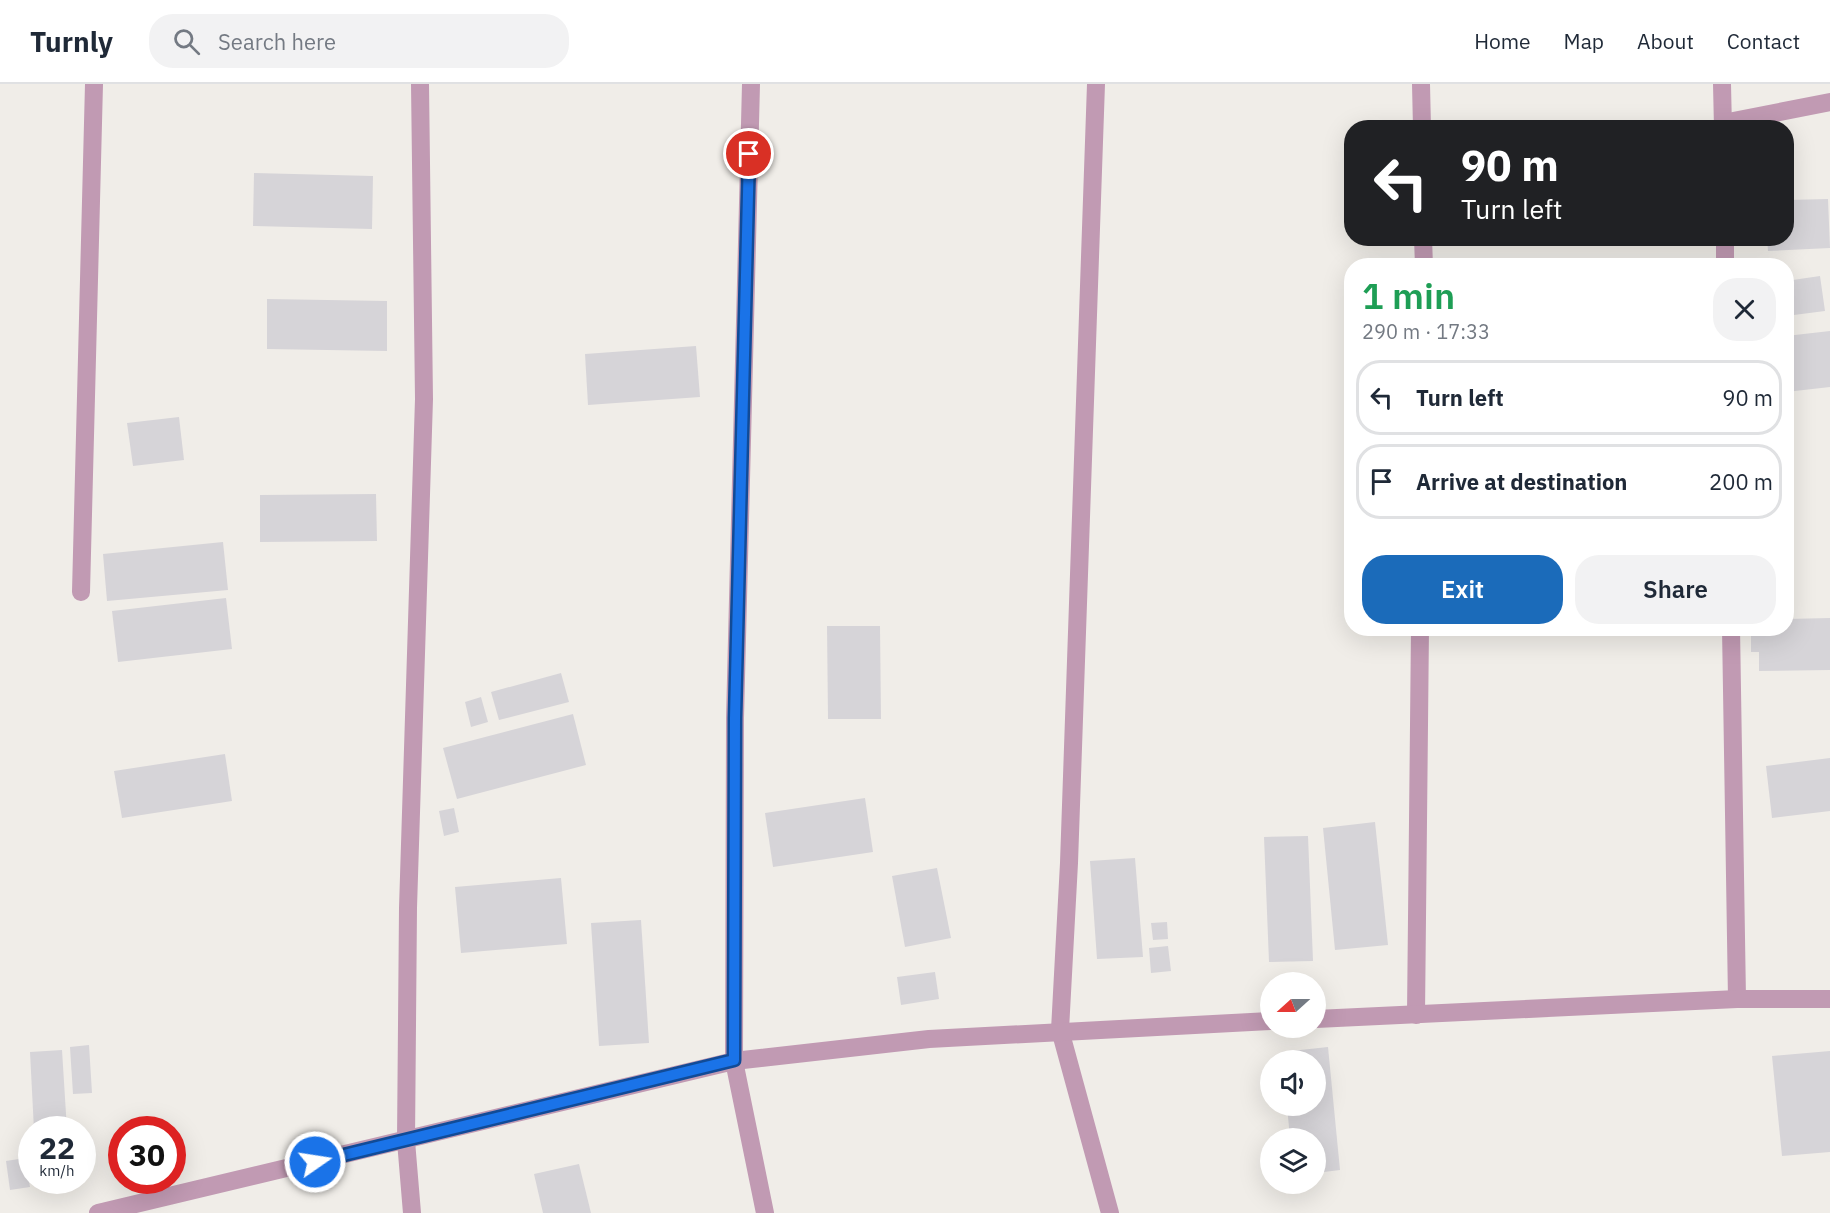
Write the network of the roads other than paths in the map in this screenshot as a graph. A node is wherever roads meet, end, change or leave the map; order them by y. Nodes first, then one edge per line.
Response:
1 (94, 84) edge
2 (420, 84) edge
3 (751, 84) edge
4 (1096, 84) edge
5 (1421, 84) edge
6 (1722, 84) edge
7 (1830, 102) edge
8 (1422, 120) edge
9 (1723, 120) edge
10 (1746, 120) edge
11 (81, 592) dead end
12 (1420, 636) edge
13 (1731, 636) edge
14 (1737, 999) junction
15 (1830, 999) edge
16 (1416, 1015) junction
17 (1326, 1019) edge
18 (1260, 1021) edge
19 (1060, 1030) junction
20 (734, 1060) junction
21 (406, 1141) junction
22 (98, 1213) edge
23 (412, 1213) edge
24 (765, 1213) edge
25 (1110, 1213) edge

1 - 11 street
2 - 21 street
3 - 20 street
4 - 19 street
5 - 8 street
6 - 9 street
7 - 10 street
12 - 16 street
13 - 14 street
14 - 15 street
14 - 16 street
16 - 17 street
18 - 19 street
19 - 20 street
19 - 25 street
20 - 21 street
20 - 24 street
21 - 22 street
21 - 23 street

